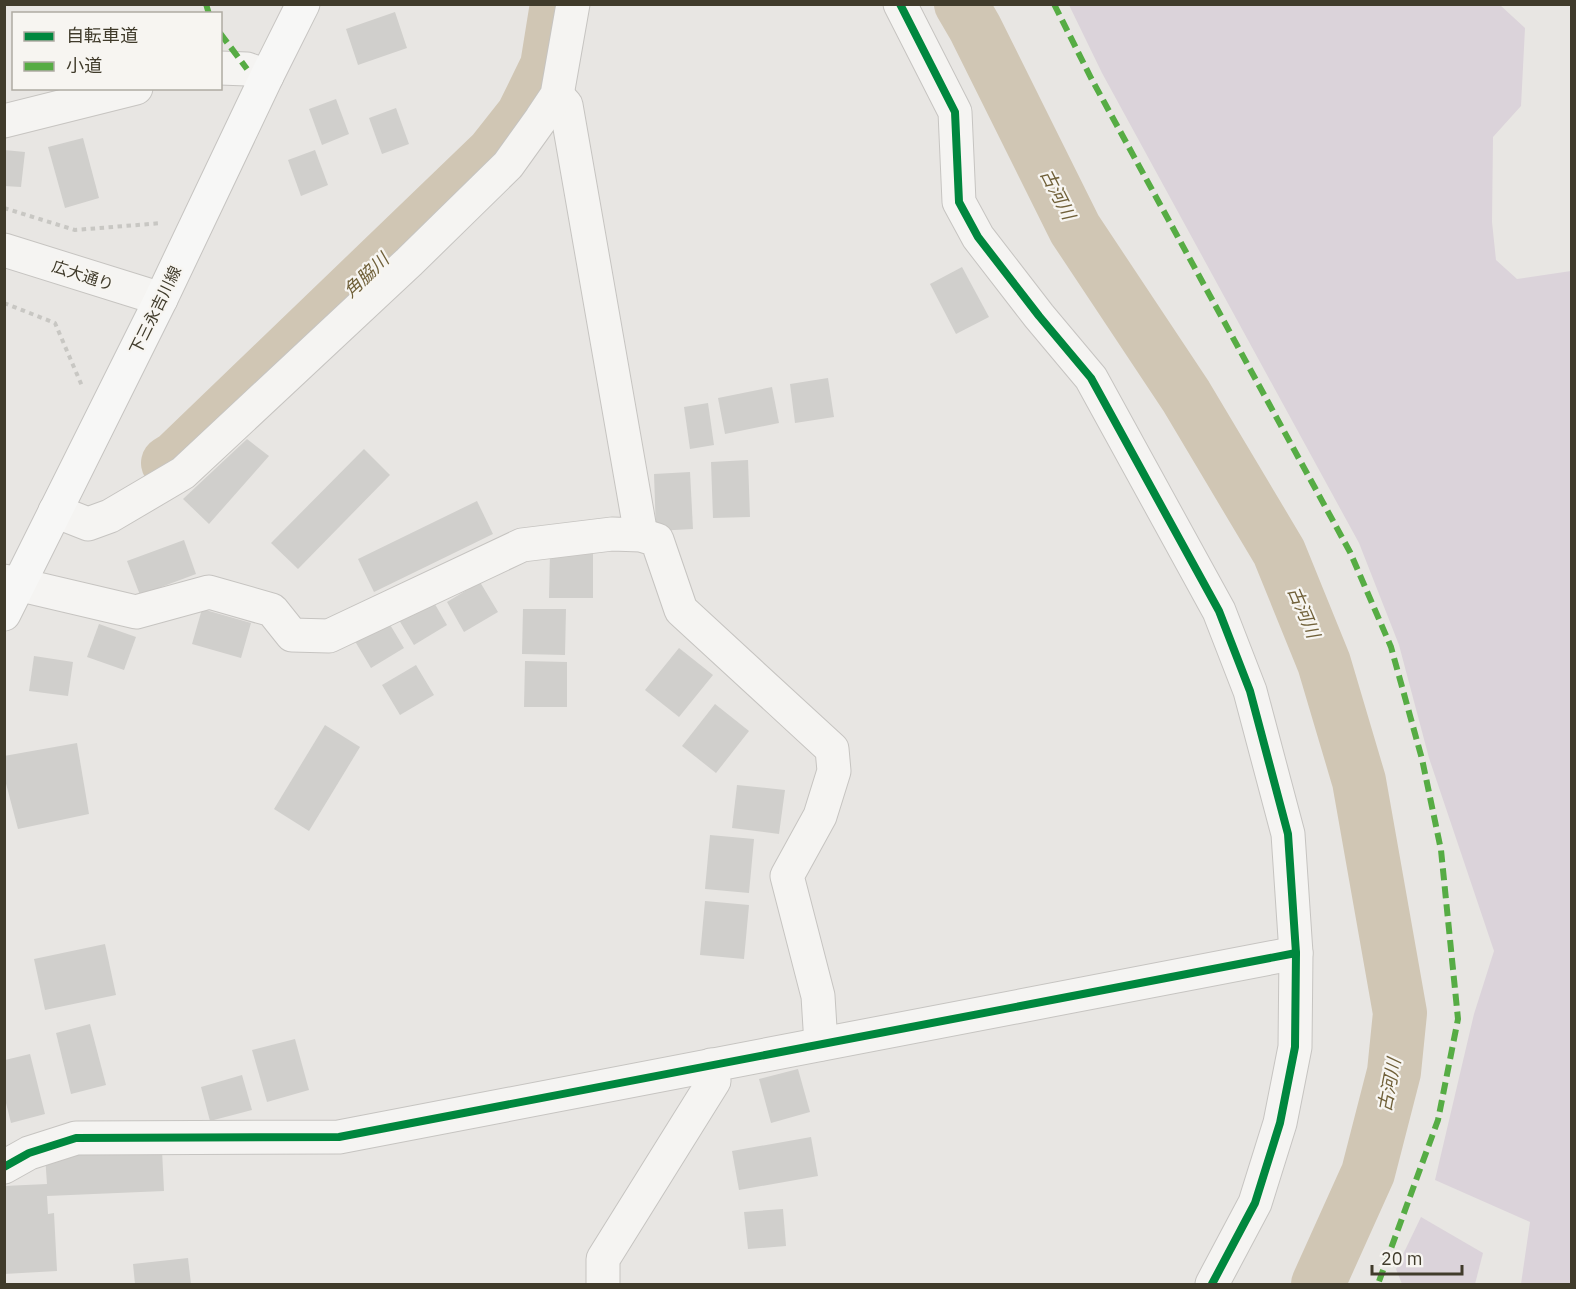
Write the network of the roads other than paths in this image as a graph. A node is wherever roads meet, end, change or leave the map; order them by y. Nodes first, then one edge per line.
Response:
1 (303, 4) edge
2 (573, 4) edge
3 (900, 4) edge
4 (222, 68) edge
5 (267, 76) junction
6 (128, 90) edge
7 (557, 94) junction
8 (4, 122) edge
9 (4, 250) edge
10 (160, 299) junction
11 (56, 511) junction
12 (641, 535) junction
13 (12, 582) edge
14 (4, 614) edge
15 (1296, 953) junction
16 (821, 1044) junction
17 (711, 1065) junction
18 (4, 1167) edge
19 (603, 1284) edge
20 (1212, 1284) edge

1 - 5 main road, 下三永吉川線
2 - 7 street
3 - 15 street
4 - 5 street
5 - 10 main road, 下三永吉川線
6 - 8 street
7 - 11 street
7 - 12 street
9 - 10 street, 広大通り
10 - 11 main road, 下三永吉川線
11 - 13 main road, 下三永吉川線
12 - 13 street
12 - 16 street
13 - 14 main road, 下三永吉川線
15 - 16 street
15 - 20 street
16 - 17 street
17 - 18 street
17 - 19 street

